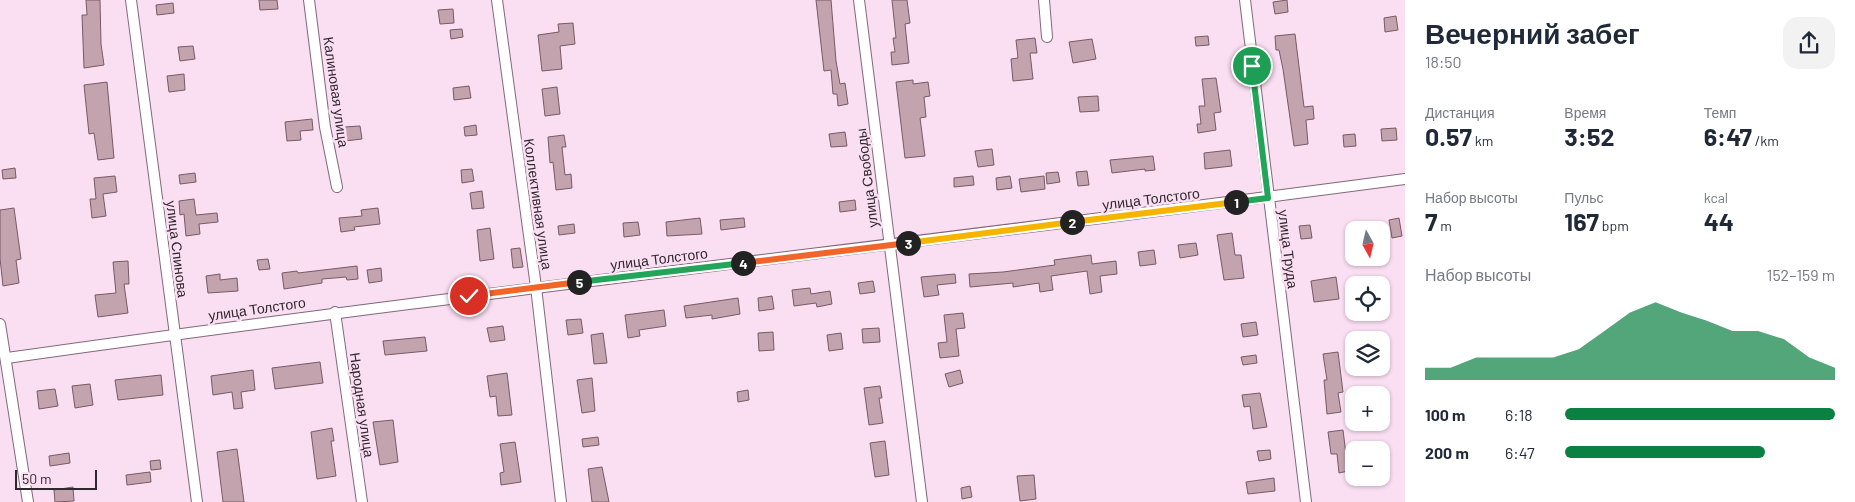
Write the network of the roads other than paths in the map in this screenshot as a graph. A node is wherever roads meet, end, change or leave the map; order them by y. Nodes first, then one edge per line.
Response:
1 (131, 0) edge
2 (309, 0) edge
3 (497, 0) edge
4 (859, 0) edge
5 (1044, 0) edge
6 (1245, 0) edge
7 (1047, 37) dead end
8 (1405, 179) edge
9 (337, 187) dead end
10 (1268, 198) junction
11 (889, 246) junction
12 (536, 288) junction
13 (335, 312) junction
14 (0, 324) edge
15 (174, 334) junction
16 (7, 358) junction
17 (28, 502) edge
18 (198, 502) edge
19 (362, 502) edge
20 (561, 502) edge
21 (922, 502) edge
22 (1306, 502) edge

1 - 15 street, улица Спинова
2 - 9 street, Калиновая улица
3 - 12 street, Коллективная улица
4 - 11 street, улица Свободы
5 - 7 street
6 - 10 street, улица Труда
8 - 10 street, улица Толстого
10 - 11 street, улица Толстого
10 - 22 street, улица Труда
11 - 12 street, улица Толстого
11 - 21 street, улица Свободы
12 - 13 street, улица Толстого
12 - 20 street, Коллективная улица
13 - 15 street, улица Толстого
13 - 19 street, Народная улица
14 - 16 street
15 - 16 street, улица Толстого
15 - 18 street, улица Спинова
16 - 17 street

